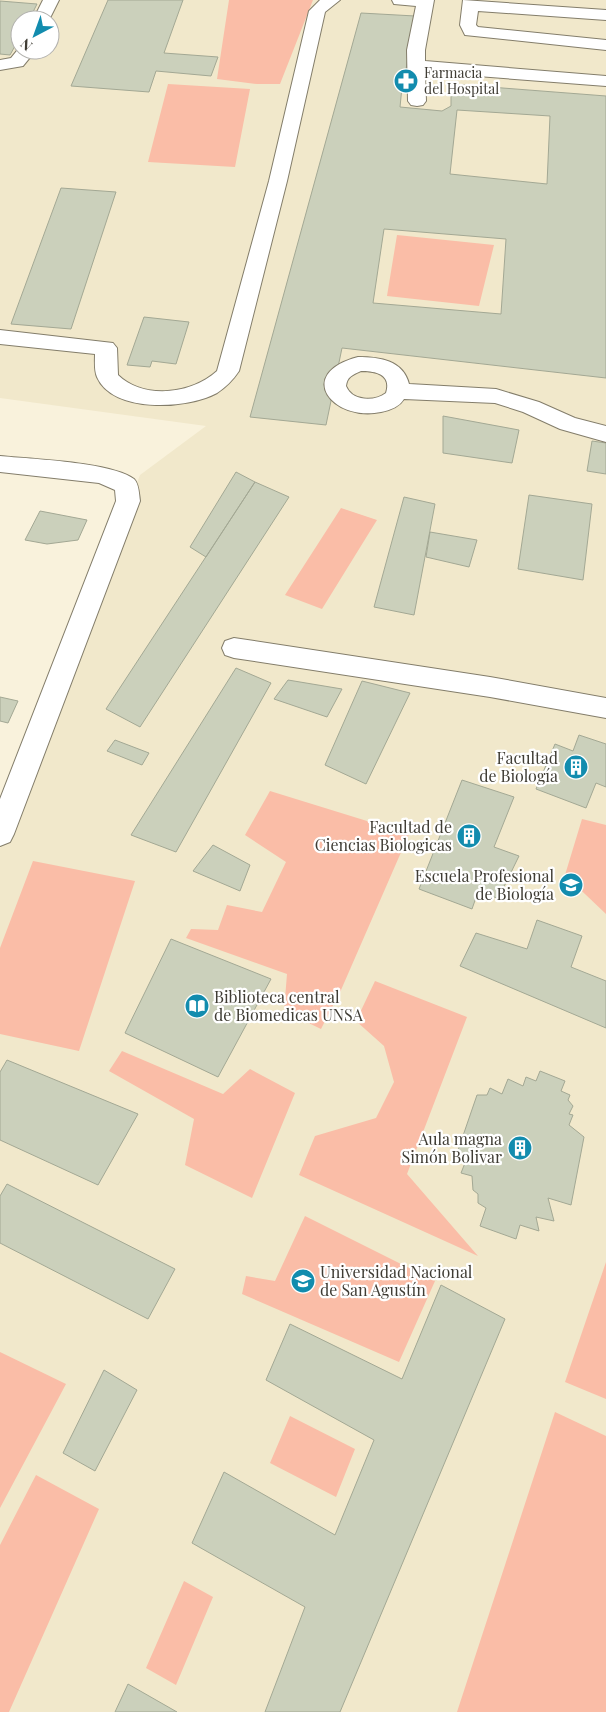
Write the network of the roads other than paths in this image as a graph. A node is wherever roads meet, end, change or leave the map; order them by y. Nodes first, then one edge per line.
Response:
1 (332, 0) edge
2 (400, 0) edge
3 (426, 1) edge
4 (470, 2) edge
5 (606, 15) edge
6 (606, 45) edge
7 (416, 66) junction
8 (606, 81) edge
9 (417, 101) dead end
10 (0, 337) edge
11 (399, 391) dead end
12 (606, 434) edge
13 (0, 464) edge
14 (234, 648) dead end
15 (606, 708) edge
16 (0, 834) edge

1 - 10 street
2 - 3 street
3 - 7 street
4 - 5 street
4 - 6 street
7 - 8 street
7 - 9 street
11 - 12 street
13 - 16 street
14 - 15 street

